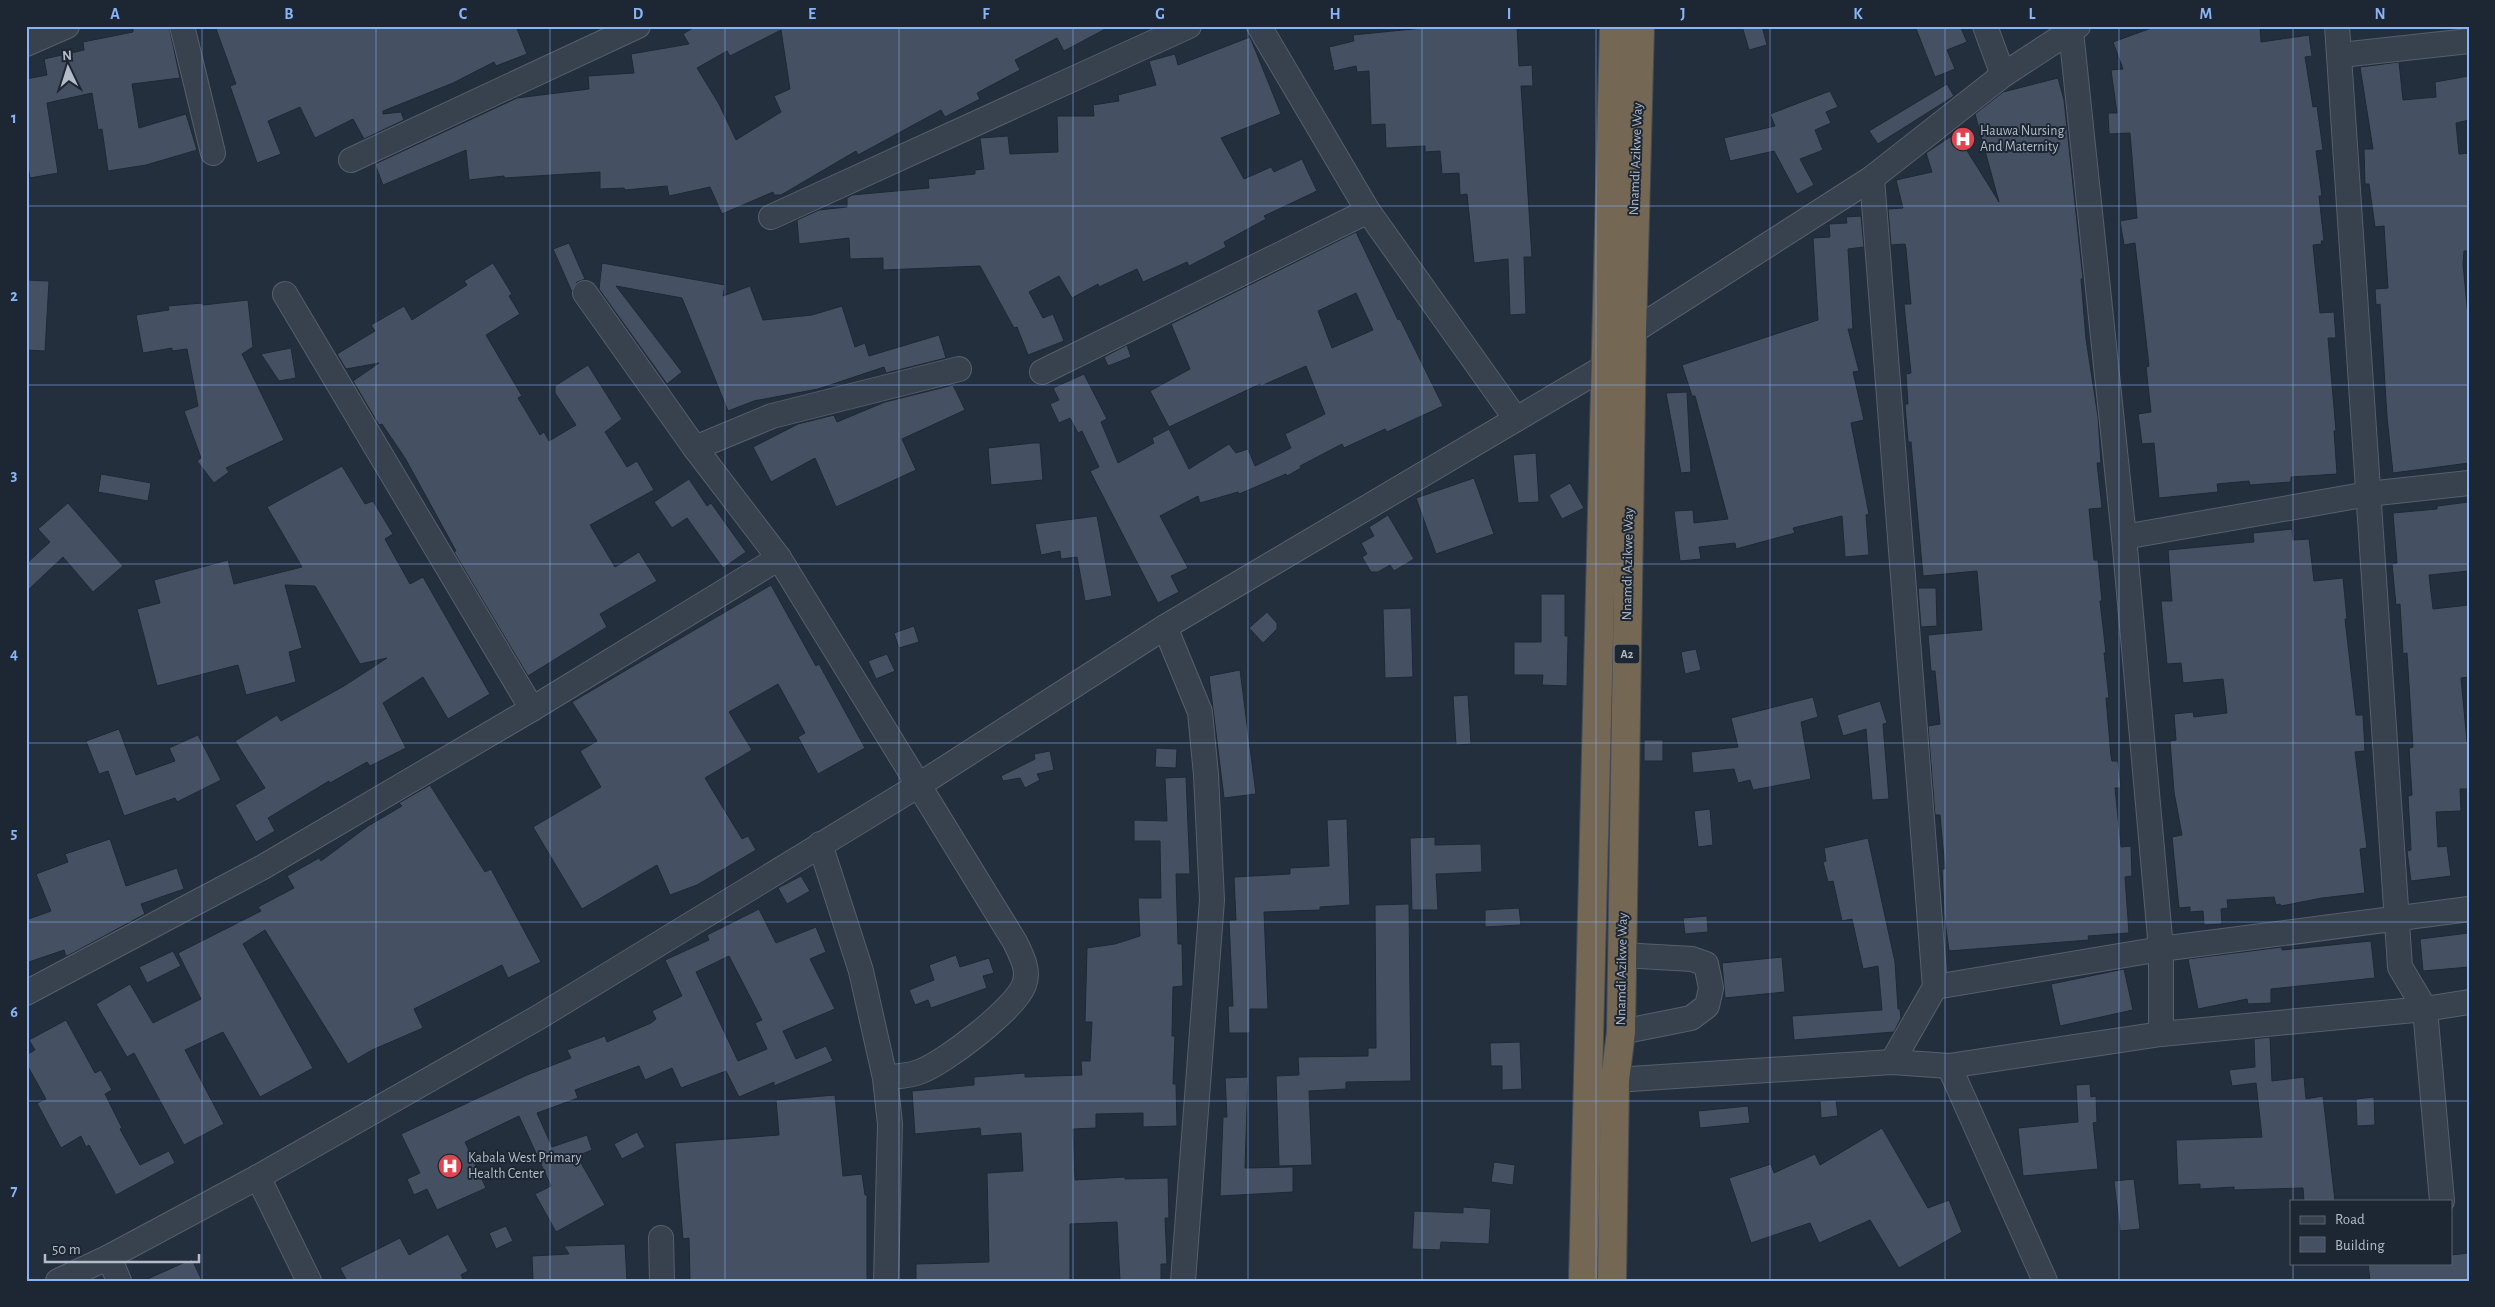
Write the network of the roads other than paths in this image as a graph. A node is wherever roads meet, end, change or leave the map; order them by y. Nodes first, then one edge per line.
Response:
1 (67, 26) edge
2 (182, 26) edge
3 (638, 26) edge
4 (1189, 26) edge
5 (1260, 26) edge
6 (1614, 26) edge
7 (1640, 26) edge
8 (1985, 26) edge
9 (2338, 26) edge
10 (2075, 28) edge
11 (2469, 41) edge
12 (26, 44) edge
13 (2341, 55) junction
14 (2003, 75) junction
15 (213, 153) dead end
16 (352, 160) dead end
17 (1872, 178) junction
18 (1368, 211) junction
19 (771, 217) dead end
20 (585, 292) dead end
21 (285, 294) dead end
22 (1632, 332) junction
23 (1606, 366) junction
24 (959, 369) dead end
25 (1042, 372) dead end
26 (1516, 419) junction
27 (695, 448) junction
28 (2469, 483) edge
29 (2368, 494) junction
30 (2124, 537) junction
31 (779, 558) junction
32 (1165, 627) junction
33 (532, 709) junction
34 (919, 785) junction
35 (820, 844) junction
36 (2469, 909) edge
37 (2397, 917) junction
38 (2161, 949) junction
39 (1622, 955) junction
40 (1935, 987) junction
41 (26, 993) edge
42 (2469, 1002) edge
43 (2425, 1009) junction
44 (1621, 1032) junction
45 (2161, 1034) junction
46 (1892, 1062) junction
47 (1949, 1066) junction
48 (885, 1078) junction
49 (1615, 1080) junction
50 (258, 1177) junction
51 (2442, 1200) edge
52 (662, 1238) dead end
53 (109, 1257) junction
54 (58, 1281) edge
55 (119, 1281) edge
56 (309, 1281) edge
57 (662, 1281) edge
58 (886, 1281) edge
59 (1183, 1281) edge
60 (1583, 1281) edge
61 (1612, 1281) edge
62 (2045, 1281) edge

1 - 12 street
2 - 15 street
3 - 16 street
4 - 19 street
5 - 18 street
6 - 23 highway, Nnamdi Azikwe Way / A2
7 - 22 highway, Nnamdi Azikwe Way / A2
8 - 14 street
9 - 13 street
10 - 14 street
10 - 30 street
11 - 13 street
13 - 29 street
14 - 17 street
17 - 22 street
17 - 40 street
18 - 25 street
18 - 26 street
20 - 27 street
21 - 33 street
22 - 39 highway, Nnamdi Azikwe Way / A2
23 - 26 street
23 - 60 highway, Nnamdi Azikwe Way / A2
24 - 27 street
26 - 32 street
27 - 31 street
28 - 29 street
29 - 30 street
29 - 37 street
30 - 38 street
31 - 33 street
31 - 34 street
32 - 34 street
32 - 59 street
33 - 41 street
34 - 35 street
34 - 48 street
35 - 48 street
35 - 50 street
36 - 37 street
37 - 38 street
37 - 43 street
38 - 40 street
38 - 45 street
39 - 44 highway, Nnamdi Azikwe Way / A2
39 - 44 street
40 - 46 street
42 - 43 street
43 - 45 street
43 - 51 street
44 - 49 highway, Nnamdi Azikwe Way / A2
45 - 47 street
46 - 47 street
46 - 49 street
47 - 62 street
48 - 58 street
49 - 61 highway, Nnamdi Azikwe Way / A2
50 - 53 street
50 - 56 street
52 - 57 street
53 - 54 street
53 - 55 street

